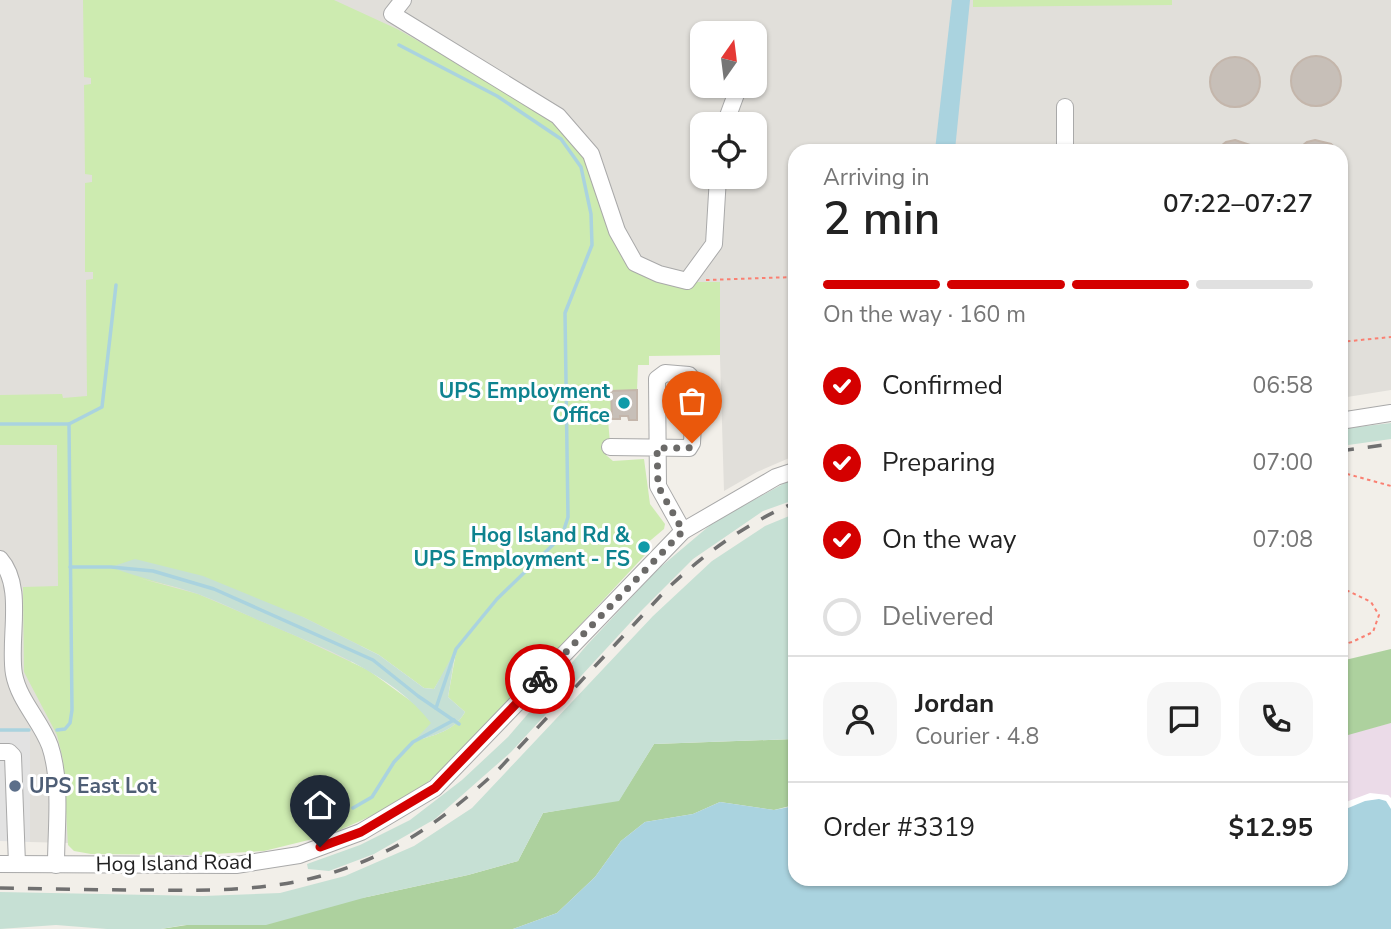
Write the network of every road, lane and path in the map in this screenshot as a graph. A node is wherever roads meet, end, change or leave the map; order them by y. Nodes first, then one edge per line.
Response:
1 (403, 0) edge
2 (1065, 107) dead end
3 (1065, 144) edge
4 (717, 189) edge
5 (788, 277) edge
6 (687, 281) junction
7 (1391, 337) edge
8 (1348, 341) edge
9 (1391, 413) edge
10 (1348, 420) edge
11 (610, 447) dead end
12 (657, 448) junction
13 (788, 473) edge
14 (1348, 474) edge
15 (1391, 486) edge
16 (683, 531) junction
17 (0, 559) edge
18 (1348, 591) edge
19 (1348, 643) edge
20 (0, 752) edge
21 (7, 783) edge
22 (8, 820) edge
23 (0, 864) edge
24 (17, 864) junction
25 (56, 865) junction

1 - 6 street
2 - 3 street
4 - 6 street
5 - 6 path
7 - 8 path
9 - 10 street
11 - 12 street
12 - 12 street
12 - 16 street
13 - 16 street, Hog Island Road
14 - 15 path
16 - 25 street, Hog Island Road
17 - 25 street
18 - 19 path
20 - 21 street
21 - 22 street
22 - 24 street
23 - 24 street, Hog Island Road
24 - 25 street, Hog Island Road

